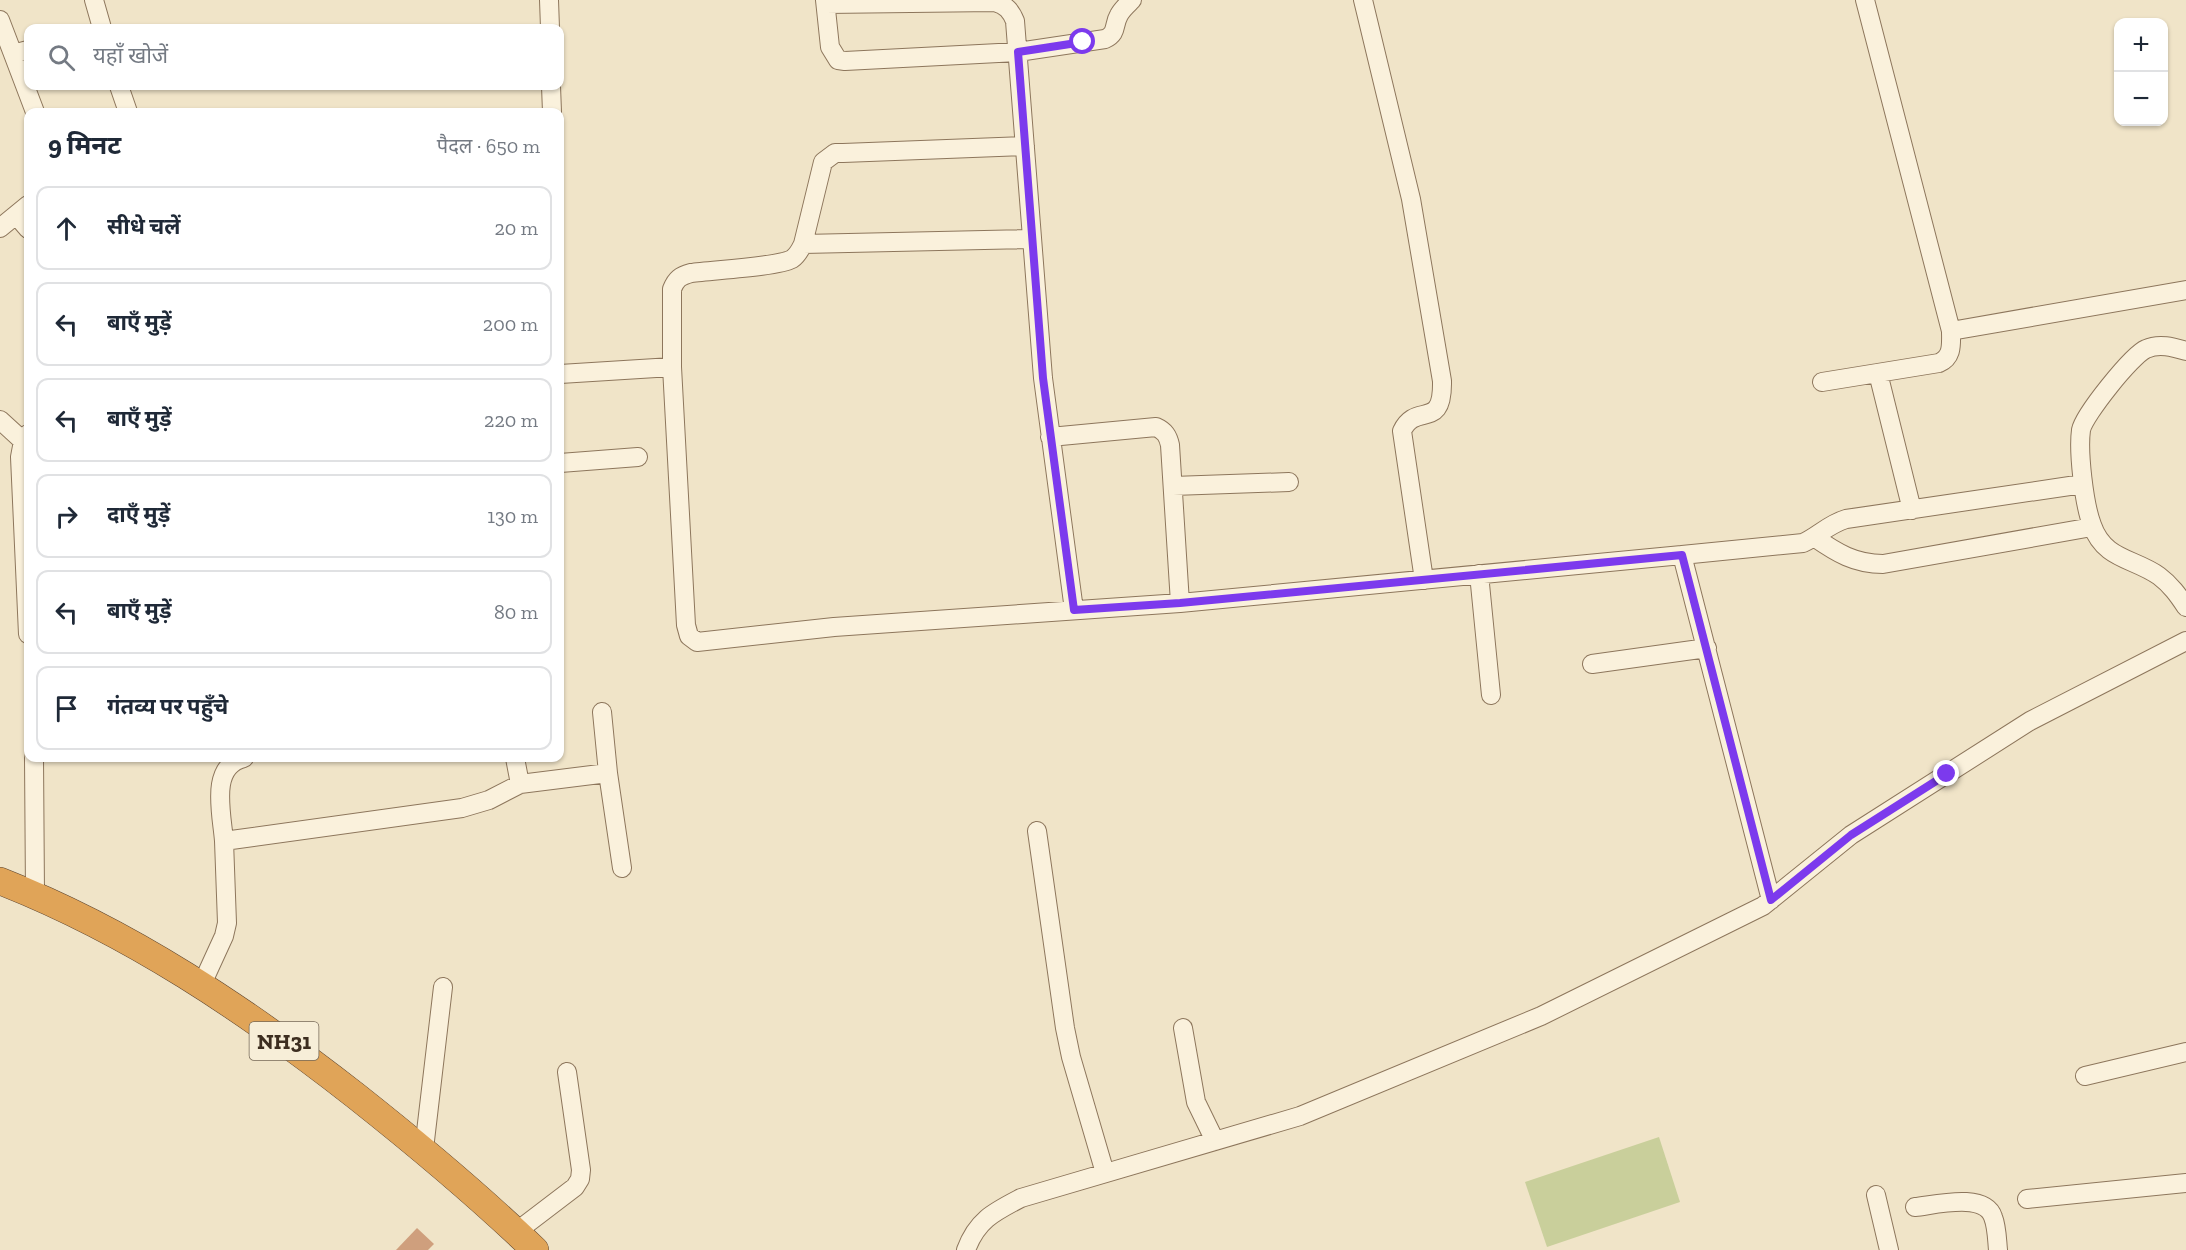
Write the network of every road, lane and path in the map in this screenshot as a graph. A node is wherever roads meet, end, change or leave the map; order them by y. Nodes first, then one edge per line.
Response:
1 (94, 0) edge
2 (549, 0) edge
3 (1132, 0) edge
4 (1363, 0) edge
5 (1865, 0) edge
6 (826, 2) edge
7 (0, 20) edge
8 (101, 24) edge
9 (550, 24) edge
10 (12, 47) edge
11 (1018, 52) junction
12 (24, 81) edge
13 (27, 90) edge
14 (120, 90) edge
15 (551, 90) edge
16 (34, 108) edge
17 (127, 108) edge
18 (552, 108) edge
19 (1025, 146) junction
20 (22, 210) edge
21 (0, 228) edge
22 (1032, 239) junction
23 (803, 244) junction
24 (2186, 290) edge
25 (1951, 331) junction
26 (2186, 351) edge
27 (672, 367) junction
28 (1878, 373) junction
29 (564, 374) edge
30 (1822, 382) dead end
31 (0, 420) edge
32 (24, 437) edge
33 (1050, 437) junction
34 (24, 444) edge
35 (638, 457) dead end
36 (564, 463) edge
37 (1289, 482) dead end
38 (2083, 484) junction
39 (1173, 486) junction
40 (1912, 510) junction
41 (2092, 527) junction
42 (1814, 537) junction
43 (24, 546) edge
44 (1682, 555) junction
45 (1479, 574) junction
46 (1424, 580) junction
47 (1180, 603) junction
48 (2186, 607) edge
49 (1074, 610) junction
50 (2186, 641) edge
51 (1707, 648) junction
52 (1592, 664) dead end
53 (1491, 694) dead end
54 (602, 712) dead end
55 (34, 762) edge
56 (236, 762) edge
57 (516, 762) edge
58 (608, 773) junction
59 (520, 784) junction
60 (1037, 831) dead end
61 (224, 841) junction
62 (622, 868) dead end
63 (0, 881) edge
64 (35, 894) junction
65 (1771, 900) junction
66 (202, 984) junction
67 (443, 987) dead end
68 (1183, 1028) dead end
69 (2186, 1052) edge
70 (567, 1072) dead end
71 (2085, 1076) dead end
72 (1215, 1141) junction
73 (424, 1149) junction
74 (1106, 1173) junction
75 (2186, 1183) edge
76 (1876, 1195) dead end
77 (2027, 1199) dead end
78 (1915, 1207) dead end
79 (526, 1241) edge
80 (966, 1250) edge
81 (1889, 1250) edge
82 (1998, 1250) edge

1 - 8 street
2 - 9 street
3 - 11 street
4 - 46 street
5 - 25 street
6 - 11 street
6 - 11 street
7 - 10 street
10 - 12 street
11 - 19 street
13 - 16 street
14 - 17 street
15 - 18 street
19 - 22 street
19 - 23 street
20 - 21 street
22 - 23 street
22 - 33 street
23 - 27 street
24 - 25 street
25 - 28 street
26 - 38 street
27 - 29 street
27 - 49 street
28 - 30 street
28 - 40 street
31 - 32 street
33 - 39 street
33 - 49 street
34 - 43 street
35 - 36 street
37 - 39 street
38 - 40 street
38 - 41 street
39 - 47 street
40 - 42 street
41 - 42 street
41 - 48 street
42 - 44 street
44 - 45 street
44 - 51 street
45 - 46 street
45 - 53 street
46 - 47 street
47 - 49 street
50 - 65 street
51 - 52 street
51 - 65 street
54 - 58 street
55 - 64 street
56 - 61 street
57 - 59 street
58 - 59 street
58 - 62 street
59 - 61 street
60 - 74 street
61 - 66 street
63 - 64 highway, NH31
64 - 66 highway, NH31
65 - 72 street
66 - 73 highway, NH31
67 - 73 street
68 - 72 street
69 - 71 street
70 - 79 street
72 - 74 street
73 - 79 highway, NH31
74 - 80 street
75 - 77 street
76 - 81 street
78 - 82 street

